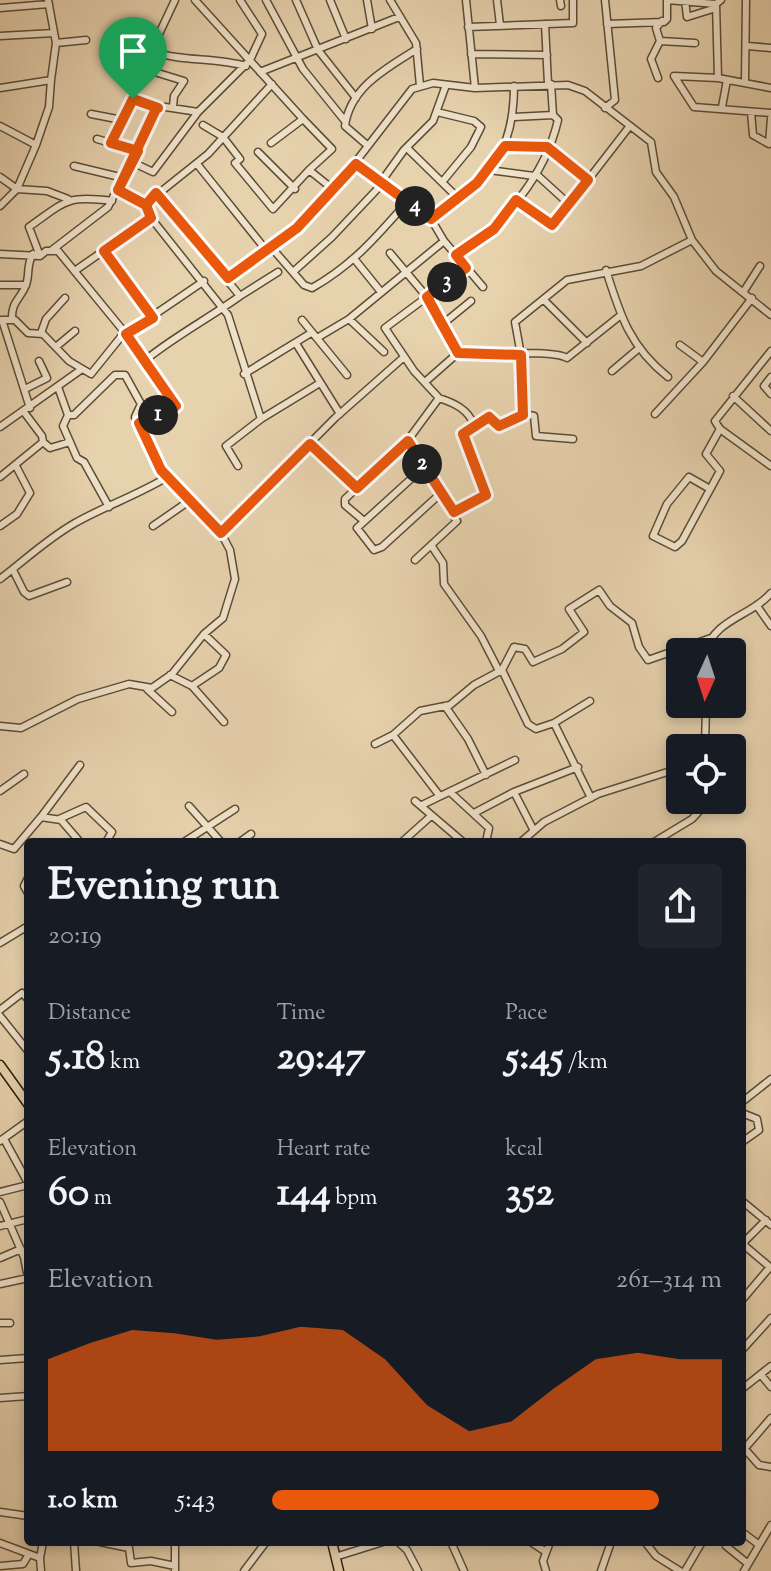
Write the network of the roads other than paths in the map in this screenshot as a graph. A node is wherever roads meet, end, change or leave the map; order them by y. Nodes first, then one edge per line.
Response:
1 (175, 0) edge
2 (195, 0) edge
3 (240, 0) edge
4 (266, 0) edge
5 (296, 0) edge
6 (330, 0) edge
7 (367, 0) edge
8 (375, 0) edge
9 (390, 0) edge
10 (466, 0) edge
11 (497, 0) edge
12 (573, 0) edge
13 (605, 0) edge
14 (667, 0) edge
15 (685, 0) edge
16 (746, 0) edge
17 (48, 2) edge
18 (714, 3) edge
19 (0, 8) edge
20 (399, 17) junction
21 (662, 21) junction
22 (545, 24) junction
23 (607, 24) junction
24 (500, 25) junction
25 (468, 27) junction
26 (372, 29) junction
27 (54, 33) junction
28 (0, 36) edge
29 (346, 39) junction
30 (86, 40) dead end
31 (660, 41) junction
32 (56, 43) junction
33 (695, 43) dead end
34 (748, 46) junction
35 (771, 48) edge
36 (417, 49) junction
37 (318, 50) junction
38 (471, 54) junction
39 (547, 55) junction
40 (119, 57) dead end
41 (296, 58) junction
42 (248, 63) junction
43 (260, 72) junction
44 (770, 77) edge
45 (658, 78) dead end
46 (718, 78) junction
47 (51, 80) junction
48 (727, 80) junction
49 (745, 82) junction
50 (272, 84) junction
51 (550, 84) junction
52 (446, 85) junction
53 (420, 86) junction
54 (514, 86) junction
55 (768, 86) edge
56 (0, 88) edge
57 (475, 88) junction
58 (356, 98) junction
59 (173, 107) junction
60 (722, 107) junction
61 (158, 108) junction
62 (605, 108) junction
63 (198, 112) junction
64 (437, 112) junction
65 (751, 112) junction
66 (91, 114) dead end
67 (553, 115) junction
68 (771, 116) edge
69 (514, 117) junction
70 (303, 119) junction
71 (122, 120) junction
72 (345, 121) junction
73 (203, 125) dead end
74 (0, 126) edge
75 (629, 127) junction
76 (223, 137) junction
77 (97, 139) dead end
78 (111, 143) junction
79 (271, 143) dead end
80 (36, 145) junction
81 (367, 145) junction
82 (505, 146) junction
83 (407, 148) junction
84 (551, 148) junction
85 (138, 151) junction
86 (258, 152) dead end
87 (132, 162) junction
88 (197, 164) junction
89 (356, 164) junction
90 (74, 166) dead end
91 (309, 170) junction
92 (489, 170) junction
93 (535, 175) junction
94 (0, 177) edge
95 (124, 178) junction
96 (588, 180) junction
97 (443, 181) junction
98 (382, 182) junction
99 (17, 189) junction
100 (295, 189) junction
101 (118, 190) junction
102 (334, 190) junction
103 (156, 193) junction
104 (458, 198) junction
105 (68, 199) junction
106 (516, 200) junction
107 (112, 201) junction
108 (408, 201) junction
109 (146, 205) junction
110 (570, 205) junction
111 (0, 206) edge
112 (151, 218) junction
113 (431, 219) junction
114 (692, 240) junction
115 (444, 241) junction
116 (269, 249) junction
117 (52, 250) junction
118 (104, 251) junction
119 (390, 253) dead end
120 (0, 254) edge
121 (37, 255) junction
122 (456, 255) junction
123 (356, 261) junction
124 (760, 266) dead end
125 (466, 268) junction
126 (76, 270) junction
127 (606, 270) junction
128 (278, 272) dead end
129 (293, 272) junction
130 (407, 272) junction
131 (228, 278) junction
132 (204, 281) junction
133 (0, 285) edge
134 (26, 285) junction
135 (483, 287) dead end
136 (744, 291) junction
137 (381, 292) junction
138 (240, 296) junction
139 (427, 297) junction
140 (65, 298) dead end
141 (752, 298) junction
142 (544, 300) junction
143 (471, 301) dead end
144 (223, 306) junction
145 (621, 315) junction
146 (771, 315) edge
147 (153, 318) junction
148 (349, 319) junction
149 (1, 320) edge
150 (12, 320) junction
151 (302, 320) dead end
152 (444, 323) junction
153 (75, 331) dead end
154 (41, 333) junction
155 (125, 333) junction
156 (314, 336) junction
157 (587, 343) junction
158 (297, 345) junction
159 (680, 345) dead end
160 (57, 346) junction
161 (638, 349) junction
162 (384, 352) dead end
163 (771, 352) edge
164 (458, 353) junction
165 (521, 355) junction
166 (404, 357) junction
167 (146, 358) junction
168 (39, 361) dead end
169 (703, 362) junction
170 (82, 369) junction
171 (612, 371) dead end
172 (244, 374) junction
173 (347, 375) dead end
174 (668, 377) dead end
175 (771, 377) edge
176 (47, 378) junction
177 (425, 382) junction
178 (320, 383) junction
179 (27, 388) junction
180 (58, 388) junction
181 (771, 394) edge
182 (733, 396) junction
183 (439, 398) junction
184 (27, 410) junction
185 (340, 414) junction
186 (523, 414) junction
187 (655, 414) dead end
188 (68, 415) junction
189 (261, 419) junction
190 (771, 419) edge
191 (139, 423) junction
192 (1, 425) edge
193 (474, 425) junction
194 (768, 428) edge
195 (720, 429) junction
196 (573, 439) dead end
197 (408, 441) junction
198 (43, 442) junction
199 (70, 442) junction
200 (310, 444) junction
201 (16, 466) junction
202 (238, 466) dead end
203 (771, 466) edge
204 (424, 467) junction
205 (169, 476) junction
206 (0, 477) edge
207 (357, 488) junction
208 (710, 489) junction
209 (440, 494) junction
210 (192, 499) junction
211 (109, 507) junction
212 (454, 512) junction
213 (364, 521) junction
214 (0, 526) edge
215 (153, 526) dead end
216 (221, 533) junction
217 (431, 545) junction
218 (415, 560) dead end
219 (13, 570) junction
220 (0, 579) edge
221 (67, 582) dead end
222 (771, 593) edge
223 (757, 606) junction
224 (771, 626) edge
225 (204, 634) junction
226 (711, 638) edge
227 (666, 653) edge
228 (500, 670) junction
229 (168, 673) junction
230 (192, 686) junction
231 (147, 689) junction
232 (590, 701) dead end
233 (445, 706) junction
234 (172, 712) dead end
235 (224, 722) dead end
236 (554, 723) junction
237 (0, 726) edge
238 (393, 735) junction
239 (375, 744) dead end
240 (515, 760) dead end
241 (80, 765) dead end
242 (578, 767) junction
243 (24, 774) dead end
244 (486, 775) junction
245 (666, 776) edge
246 (0, 791) edge
247 (450, 792) junction
248 (514, 792) junction
249 (439, 795) junction
250 (591, 798) junction
251 (189, 806) dead end
252 (235, 809) dead end
253 (476, 812) junction
254 (698, 814) edge
255 (431, 816) junction
256 (41, 817) junction
257 (59, 819) junction
258 (208, 825) junction
259 (533, 829) junction
260 (251, 834) dead end
261 (666, 835) junction
262 (76, 838) edge
263 (111, 838) edge
264 (190, 838) edge
265 (218, 838) edge
266 (246, 838) edge
267 (406, 838) edge
268 (458, 838) edge
269 (488, 838) edge
270 (525, 838) edge
271 (661, 838) edge
272 (669, 838) edge
273 (0, 845) edge
274 (24, 928) edge
275 (0, 943) edge
276 (24, 995) edge
277 (0, 1013) edge
278 (24, 1046) edge
279 (0, 1065) edge
280 (771, 1079) edge
281 (24, 1096) edge
282 (746, 1099) edge
283 (746, 1115) edge
284 (24, 1124) edge
285 (746, 1139) edge
286 (2, 1140) edge
287 (24, 1177) edge
288 (24, 1185) edge
289 (0, 1192) edge
290 (0, 1202) edge
291 (746, 1204) edge
292 (24, 1220) edge
293 (9, 1222) junction
294 (768, 1222) edge
295 (0, 1226) edge
296 (746, 1246) edge
297 (23, 1250) edge
298 (746, 1251) edge
299 (0, 1258) edge
300 (771, 1267) edge
301 (24, 1280) edge
302 (0, 1284) edge
303 (746, 1295) edge
304 (771, 1318) edge
305 (0, 1323) edge
306 (10, 1323) dead end
307 (746, 1346) edge
308 (24, 1358) edge
309 (0, 1360) edge
310 (771, 1366) edge
311 (762, 1376) junction
312 (746, 1386) edge
313 (771, 1387) edge
314 (24, 1396) edge
315 (0, 1398) edge
316 (771, 1418) edge
317 (746, 1445) edge
318 (746, 1449) edge
319 (771, 1467) edge
320 (0, 1512) edge
321 (24, 1515) edge
322 (771, 1525) edge
323 (746, 1535) edge
324 (0, 1543) edge
325 (758, 1544) junction
326 (42, 1546) edge
327 (74, 1546) edge
328 (131, 1546) edge
329 (175, 1546) edge
330 (263, 1546) edge
331 (333, 1546) edge
332 (370, 1546) edge
333 (402, 1546) edge
334 (453, 1546) edge
335 (537, 1546) edge
336 (548, 1546) edge
337 (610, 1546) edge
338 (650, 1546) edge
339 (699, 1546) edge
340 (726, 1546) dead end
341 (546, 1552) junction
342 (29, 1554) junction
343 (335, 1557) junction
344 (40, 1558) junction
345 (747, 1563) junction
346 (0, 1566) edge
347 (130, 1567) edge
348 (175, 1569) edge
349 (41, 1571) edge
350 (76, 1571) edge
351 (244, 1571) edge
352 (339, 1571) edge
353 (418, 1571) edge
354 (464, 1571) edge
355 (546, 1571) edge
356 (601, 1571) edge
357 (682, 1571) edge
358 (744, 1571) edge

1 - 42 street
2 - 42 street
3 - 42 street
4 - 41 street
5 - 37 street
6 - 29 street
7 - 8 street
7 - 26 street
9 - 20 street
10 - 25 street
11 - 24 street
12 - 22 street
13 - 23 street
14 - 15 street
14 - 21 street
15 - 18 street
15 - 18 street
16 - 34 street
17 - 19 street
17 - 27 street
18 - 46 street
20 - 26 street
20 - 36 street
21 - 23 street
21 - 31 street
22 - 24 street
22 - 39 street
23 - 62 street
24 - 25 street
25 - 38 street
26 - 29 street
27 - 28 street
27 - 32 street
29 - 37 street
30 - 32 street
31 - 33 street
31 - 45 street
32 - 47 street
34 - 35 street
34 - 49 street
36 - 53 street
36 - 58 street
37 - 41 street
37 - 58 street
38 - 39 street
38 - 57 street
39 - 51 street
40 - 59 street
41 - 43 street
41 - 72 street
42 - 43 street
42 - 63 street
43 - 50 street
44 - 55 street
46 - 48 street
46 - 60 street
47 - 56 street
47 - 80 street
48 - 49 street
48 - 60 street
49 - 55 street
50 - 70 street
50 - 76 street
51 - 54 street
51 - 62 street
51 - 67 street
52 - 53 street
52 - 57 street
52 - 64 street
53 - 81 street
54 - 57 street
54 - 69 street
58 - 72 street
59 - 61 street
59 - 63 street
60 - 65 street
61 - 71 street
61 - 85 street
62 - 75 street
63 - 87 street
64 - 83 street
64 - 97 street
65 - 68 street
65 - 68 street
66 - 71 street
67 - 69 street
67 - 84 street
69 - 82 street
70 - 79 street
70 - 91 street
71 - 78 street
72 - 81 street
73 - 76 street
74 - 80 street
75 - 96 street
75 - 114 street
76 - 88 street
76 - 100 street
77 - 78 street
78 - 85 street
80 - 99 street
81 - 89 street
82 - 84 street
82 - 92 street
83 - 97 street
83 - 98 street
84 - 93 street
84 - 96 street
85 - 87 street
86 - 100 street
87 - 95 street
88 - 103 street
88 - 116 street
89 - 98 street
89 - 102 street
90 - 95 street
91 - 100 street
91 - 102 street
92 - 93 street
92 - 104 street
93 - 106 street
93 - 110 street
94 - 99 street
95 - 101 street
96 - 110 street
97 - 104 street
98 - 108 street
98 - 129 street
99 - 105 street
99 - 111 street
101 - 107 street
101 - 109 street
102 - 116 street
103 - 109 street
103 - 131 street
104 - 113 street
105 - 107 street
105 - 121 street
106 - 110 street
106 - 122 street
107 - 117 street
108 - 113 street
108 - 123 street
109 - 112 street
112 - 118 street
112 - 132 street
113 - 115 street
114 - 127 street
114 - 136 street
115 - 122 street
115 - 130 street
116 - 129 street
116 - 131 street
117 - 121 street
117 - 126 street
118 - 126 street
118 - 147 street
119 - 130 street
120 - 121 street
121 - 134 street
122 - 125 street
123 - 129 street
123 - 137 street
124 - 136 street
125 - 135 street
125 - 139 street
126 - 155 street
127 - 142 street
127 - 145 street
128 - 138 street
130 - 137 street
130 - 139 street
131 - 138 street
132 - 144 street
132 - 147 street
133 - 134 street
134 - 150 street
136 - 141 street
137 - 148 street
138 - 144 street
139 - 152 street
139 - 166 street
140 - 154 street
141 - 146 street
141 - 169 street
142 - 157 street
142 - 165 street
143 - 152 street
144 - 167 street
144 - 172 street
145 - 157 street
145 - 161 street
147 - 155 street
148 - 156 street
148 - 162 street
149 - 150 street
149 - 179 street
150 - 154 street
151 - 156 street
152 - 164 street
153 - 160 street
154 - 160 street
155 - 167 street
155 - 170 street
156 - 158 street
156 - 173 street
157 - 165 street
158 - 172 street
158 - 178 street
159 - 169 street
160 - 170 street
161 - 171 street
161 - 174 street
163 - 182 street
164 - 165 street
164 - 177 street
165 - 186 street
166 - 177 street
166 - 185 street
167 - 191 street
168 - 176 street
169 - 187 street
170 - 180 street
172 - 189 street
175 - 181 street
176 - 179 street
176 - 180 street
177 - 183 street
178 - 185 street
178 - 189 street
179 - 184 street
180 - 184 street
180 - 188 street
182 - 194 street
182 - 195 street
183 - 193 street
183 - 197 street
184 - 192 street
184 - 198 street
185 - 200 street
186 - 193 street
186 - 196 street
188 - 191 street
188 - 199 street
189 - 202 street
190 - 194 street
191 - 205 street
193 - 212 street
195 - 203 street
195 - 208 street
197 - 204 street
197 - 207 street
198 - 199 street
198 - 201 street
199 - 211 street
200 - 207 street
200 - 216 street
201 - 206 street
201 - 214 street
204 - 209 street
204 - 213 street
205 - 210 street
205 - 211 street
207 - 213 street
208 - 208 street
209 - 212 street
209 - 213 street
210 - 215 street
210 - 216 street
211 - 219 street
212 - 217 street
216 - 225 street
217 - 218 street
217 - 228 street
219 - 220 street
219 - 221 street
222 - 223 street
223 - 224 street
223 - 226 street
225 - 229 street
225 - 230 street
227 - 228 street
228 - 233 street
228 - 236 street
229 - 230 street
229 - 231 street
230 - 235 street
231 - 234 street
231 - 237 street
232 - 236 street
233 - 238 street
233 - 244 street
236 - 242 street
238 - 239 street
238 - 249 street
240 - 244 street
241 - 256 street
242 - 248 street
242 - 250 street
243 - 246 street
244 - 247 street
245 - 250 street
247 - 249 street
247 - 253 street
248 - 253 street
248 - 259 street
249 - 255 street
250 - 259 street
251 - 258 street
252 - 258 street
253 - 269 street
254 - 261 street
255 - 267 street
255 - 268 street
256 - 257 street
256 - 273 street
257 - 262 street
257 - 263 street
258 - 264 street
258 - 265 street
259 - 270 street
260 - 266 street
261 - 271 street
261 - 272 street
274 - 275 street
276 - 277 street
277 - 278 street
279 - 281 main road
280 - 282 street
283 - 285 street
284 - 286 street
286 - 287 street
288 - 289 street
290 - 293 street
291 - 294 street
292 - 293 street
293 - 295 street
293 - 297 street
294 - 296 street
297 - 299 street
298 - 300 street
300 - 303 street
301 - 302 street
304 - 307 street
305 - 306 street
308 - 309 street
310 - 311 street
311 - 312 street
311 - 313 street
314 - 315 street
316 - 317 street
318 - 319 street
320 - 321 street
322 - 325 street
323 - 325 street
324 - 342 street
325 - 345 street
326 - 344 street
327 - 350 street
328 - 347 street
329 - 348 street
330 - 351 street
331 - 343 main road
332 - 343 street
333 - 353 street
334 - 354 street
335 - 341 street
336 - 341 street
337 - 356 street
338 - 357 street
339 - 357 street
340 - 345 street
341 - 355 street
342 - 344 street
342 - 346 street
343 - 352 main road
344 - 349 street
345 - 358 street
347 - 348 street

